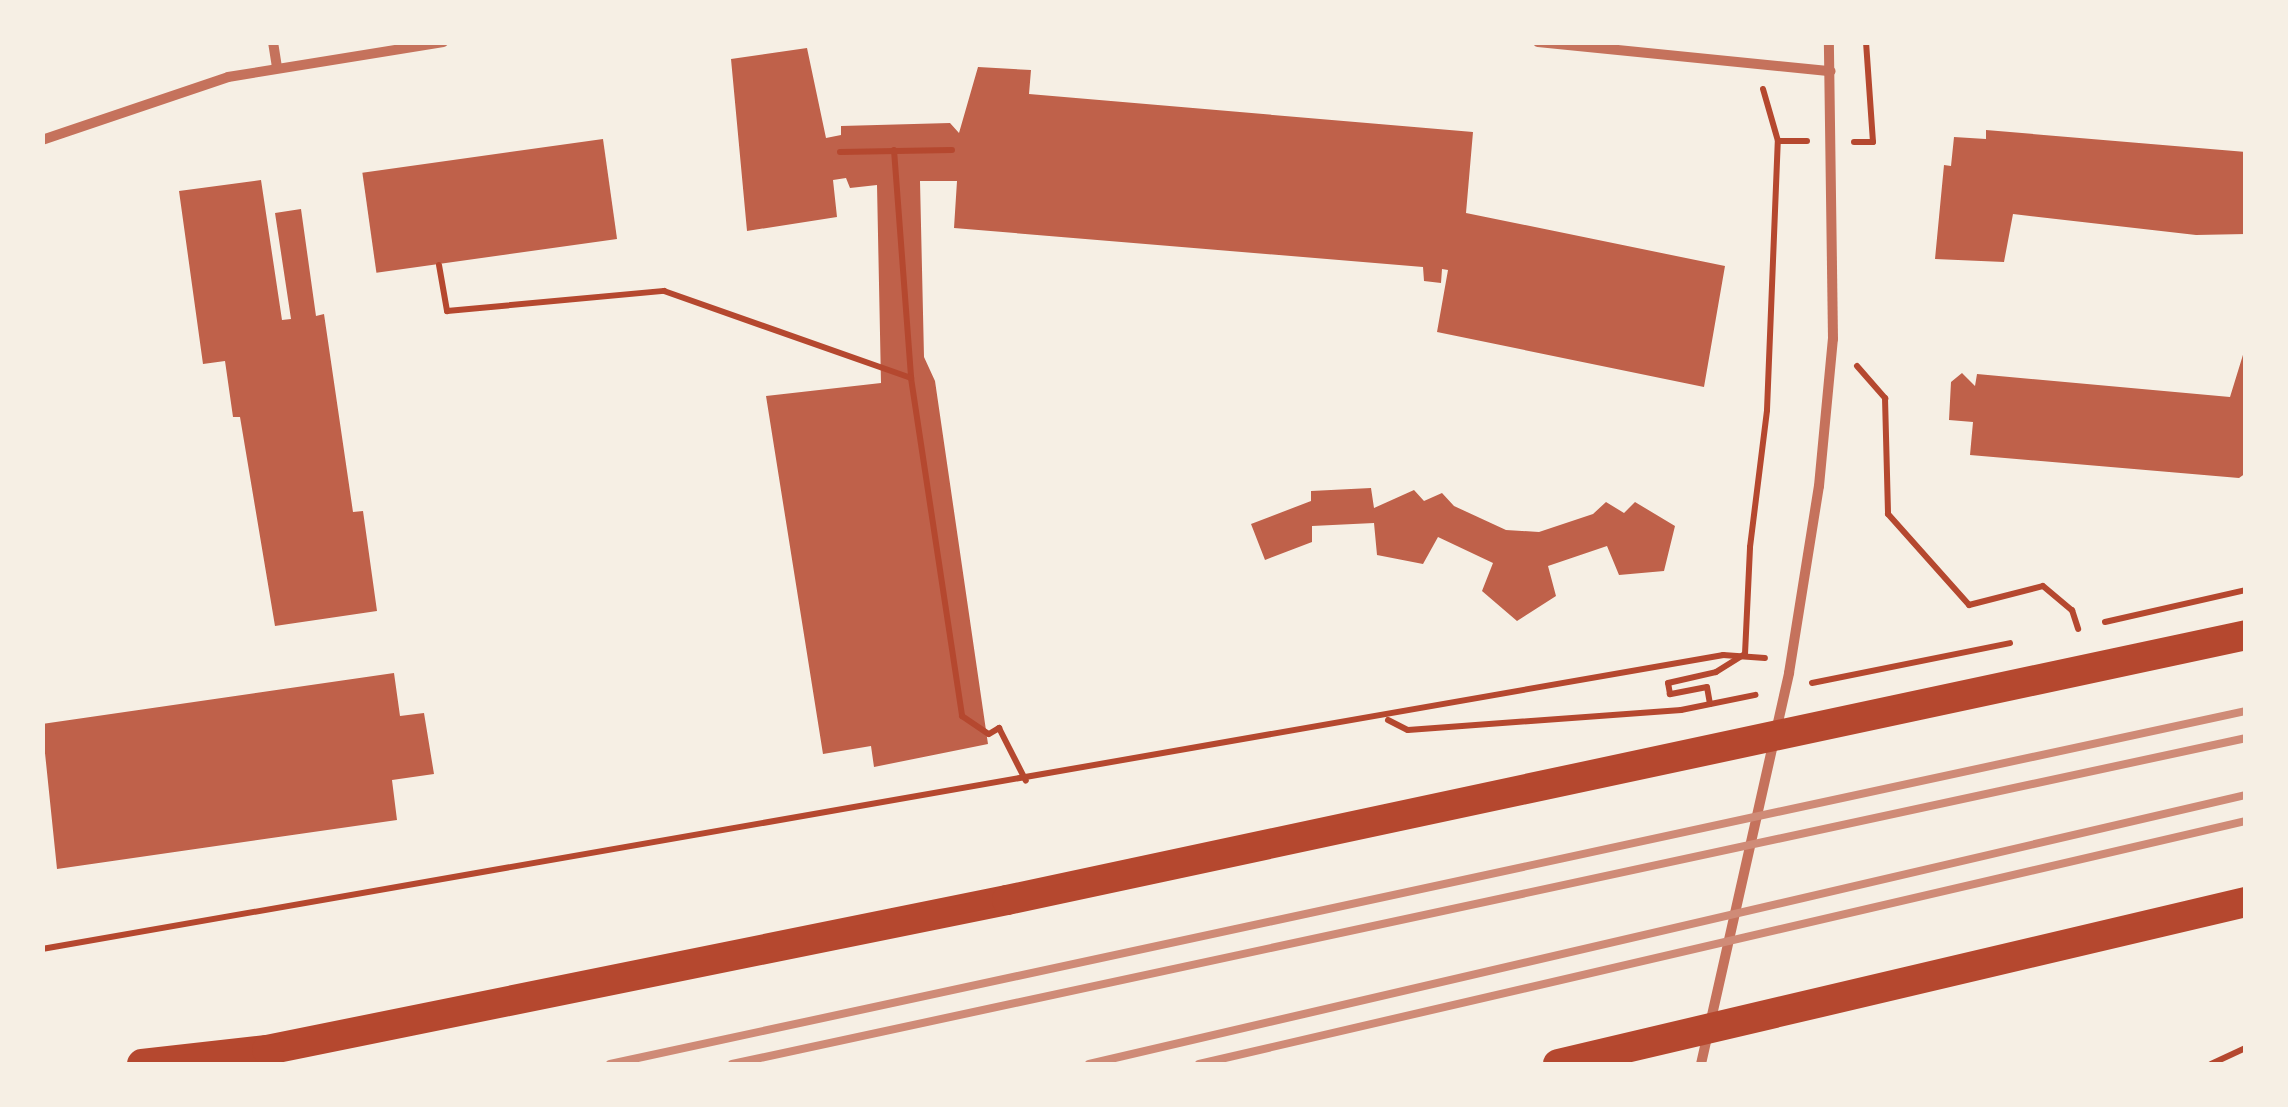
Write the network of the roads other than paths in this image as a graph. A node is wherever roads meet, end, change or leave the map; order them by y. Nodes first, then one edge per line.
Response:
1 (272, 42) edge
2 (443, 42) edge
3 (1538, 42) edge
4 (1830, 42) edge
5 (277, 68) junction
6 (1832, 70) junction
7 (42, 140) edge
8 (2246, 635) edge
9 (2246, 902) edge
10 (267, 1050) junction
11 (142, 1064) edge
12 (228, 1064) edge
13 (1558, 1064) edge
14 (1701, 1064) edge

1 - 5 street
2 - 5 street
3 - 6 street
4 - 6 street
5 - 7 street
6 - 14 street
8 - 10 highway
9 - 13 highway
10 - 11 highway
10 - 12 highway

